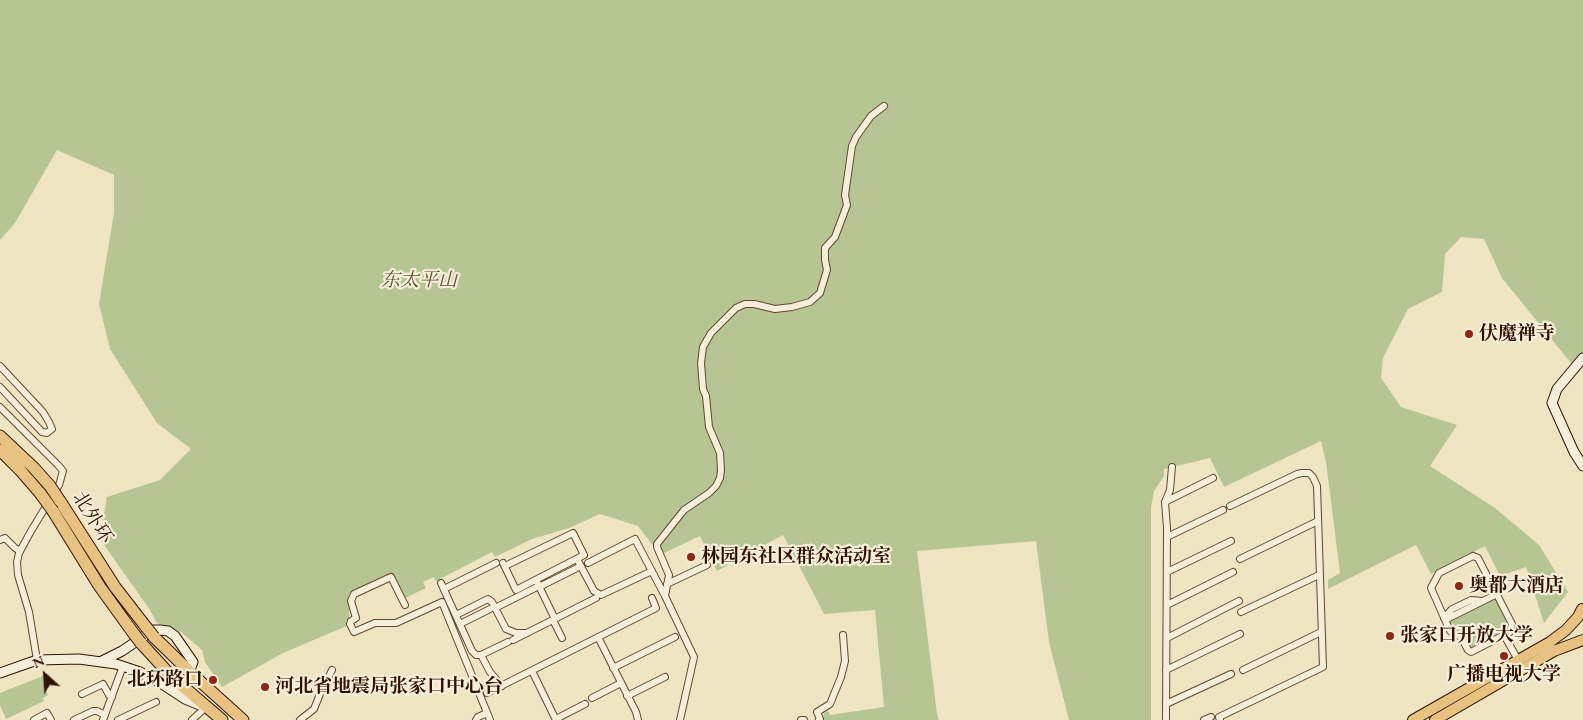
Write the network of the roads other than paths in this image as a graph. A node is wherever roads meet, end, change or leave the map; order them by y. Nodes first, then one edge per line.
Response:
1 (884, 106) dead end
2 (1583, 358) edge
3 (0, 366) edge
4 (0, 387) edge
5 (0, 407) edge
6 (0, 436) edge
7 (0, 450) edge
8 (1583, 466) edge
9 (1172, 467) dead end
10 (1212, 478) dead end
11 (1165, 502) junction
12 (1230, 506) dead end
13 (1223, 510) dead end
14 (1318, 521) junction
15 (1167, 536) junction
16 (0, 540) edge
17 (1231, 541) dead end
18 (20, 551) junction
19 (577, 559) junction
20 (1240, 559) dead end
21 (588, 563) dead end
22 (501, 564) junction
23 (707, 565) dead end
24 (577, 568) dead end
25 (652, 571) junction
26 (1167, 572) junction
27 (1233, 572) dead end
28 (1320, 575) junction
29 (667, 584) junction
30 (537, 585) junction
31 (1497, 594) junction
32 (665, 596) junction
33 (596, 598) dead end
34 (652, 598) dead end
35 (1240, 601) dead end
36 (405, 605) dead end
37 (1167, 605) junction
38 (1582, 606) edge
39 (492, 609) junction
40 (1241, 612) dead end
41 (456, 615) junction
42 (554, 619) junction
43 (1445, 619) junction
44 (1583, 620) edge
45 (460, 624) junction
46 (527, 632) junction
47 (1321, 632) junction
48 (1240, 634) dead end
49 (843, 635) dead end
50 (1504, 635) junction
51 (598, 637) junction
52 (675, 637) dead end
53 (562, 638) dead end
54 (1167, 638) junction
55 (1583, 640) edge
56 (1539, 654) junction
57 (481, 655) junction
58 (37, 660) junction
59 (1518, 660) junction
60 (100, 662) junction
61 (123, 666) junction
62 (186, 668) junction
63 (614, 668) junction
64 (332, 670) dead end
65 (532, 670) junction
66 (1166, 670) junction
67 (1243, 670) dead end
68 (0, 673) edge
69 (1231, 674) dead end
70 (665, 677) dead end
71 (621, 683) junction
72 (502, 686) junction
73 (487, 693) dead end
74 (82, 694) dead end
75 (627, 696) junction
76 (112, 697) junction
77 (592, 698) dead end
78 (156, 702) dead end
79 (585, 704) dead end
80 (1166, 704) junction
81 (206, 707) junction
82 (487, 713) junction
83 (1211, 717) dead end
84 (104, 718) edge
85 (556, 719) edge
86 (34, 720) edge
87 (51, 720) edge
88 (74, 720) edge
89 (118, 720) edge
90 (192, 720) edge
91 (222, 720) edge
92 (244, 720) edge
93 (300, 720) edge
94 (476, 720) edge
95 (490, 720) edge
96 (638, 720) edge
97 (680, 720) edge
98 (819, 720) edge
99 (1166, 720) edge
100 (1204, 720) edge
101 (1220, 720) edge
102 (1413, 720) edge
103 (1435, 720) edge

1 - 29 street
2 - 8 street
3 - 4 street
5 - 18 street
6 - 62 highway, 北外环, bridge
7 - 81 highway, bridge
9 - 11 street
10 - 11 street
11 - 15 street
12 - 14 street
13 - 15 street
14 - 20 street
14 - 28 street
15 - 26 street
16 - 18 street
17 - 26 street
18 - 58 street
19 - 22 street
19 - 25 street
19 - 30 street
21 - 25 street
22 - 30 street
22 - 41 street
23 - 29 street
24 - 30 street
25 - 32 street
26 - 37 street
27 - 37 street
28 - 40 street
28 - 47 street
29 - 32 street
30 - 39 street
30 - 42 street
31 - 43 street
31 - 43 street
31 - 50 street
32 - 97 street
33 - 42 street
34 - 51 street
35 - 54 street
36 - 82 street
37 - 54 street
38 - 44 main road
38 - 56 main road
39 - 41 street
39 - 45 street
39 - 46 street
41 - 45 street
42 - 46 street
42 - 53 street
43 - 50 street
45 - 57 street
46 - 57 street
47 - 67 street
47 - 101 street
48 - 66 street
49 - 98 street
50 - 59 street
51 - 63 street
51 - 65 street
52 - 63 street
54 - 66 street
55 - 56 main road
56 - 59 main road
56 - 103 main road
57 - 72 street
58 - 60 street
58 - 68 street
59 - 102 main road
60 - 61 street
60 - 62 street
61 - 76 street
61 - 81 street
62 - 92 highway
63 - 71 street
64 - 93 street
65 - 72 street
65 - 85 street
66 - 80 street
69 - 80 street
70 - 75 street
71 - 75 street
71 - 77 street
72 - 73 street
74 - 76 street
75 - 96 street
76 - 84 street
78 - 89 street
79 - 85 street
80 - 99 street
81 - 90 street
81 - 91 highway
82 - 94 street
82 - 95 street
83 - 100 street
84 - 88 street
86 - 87 street

